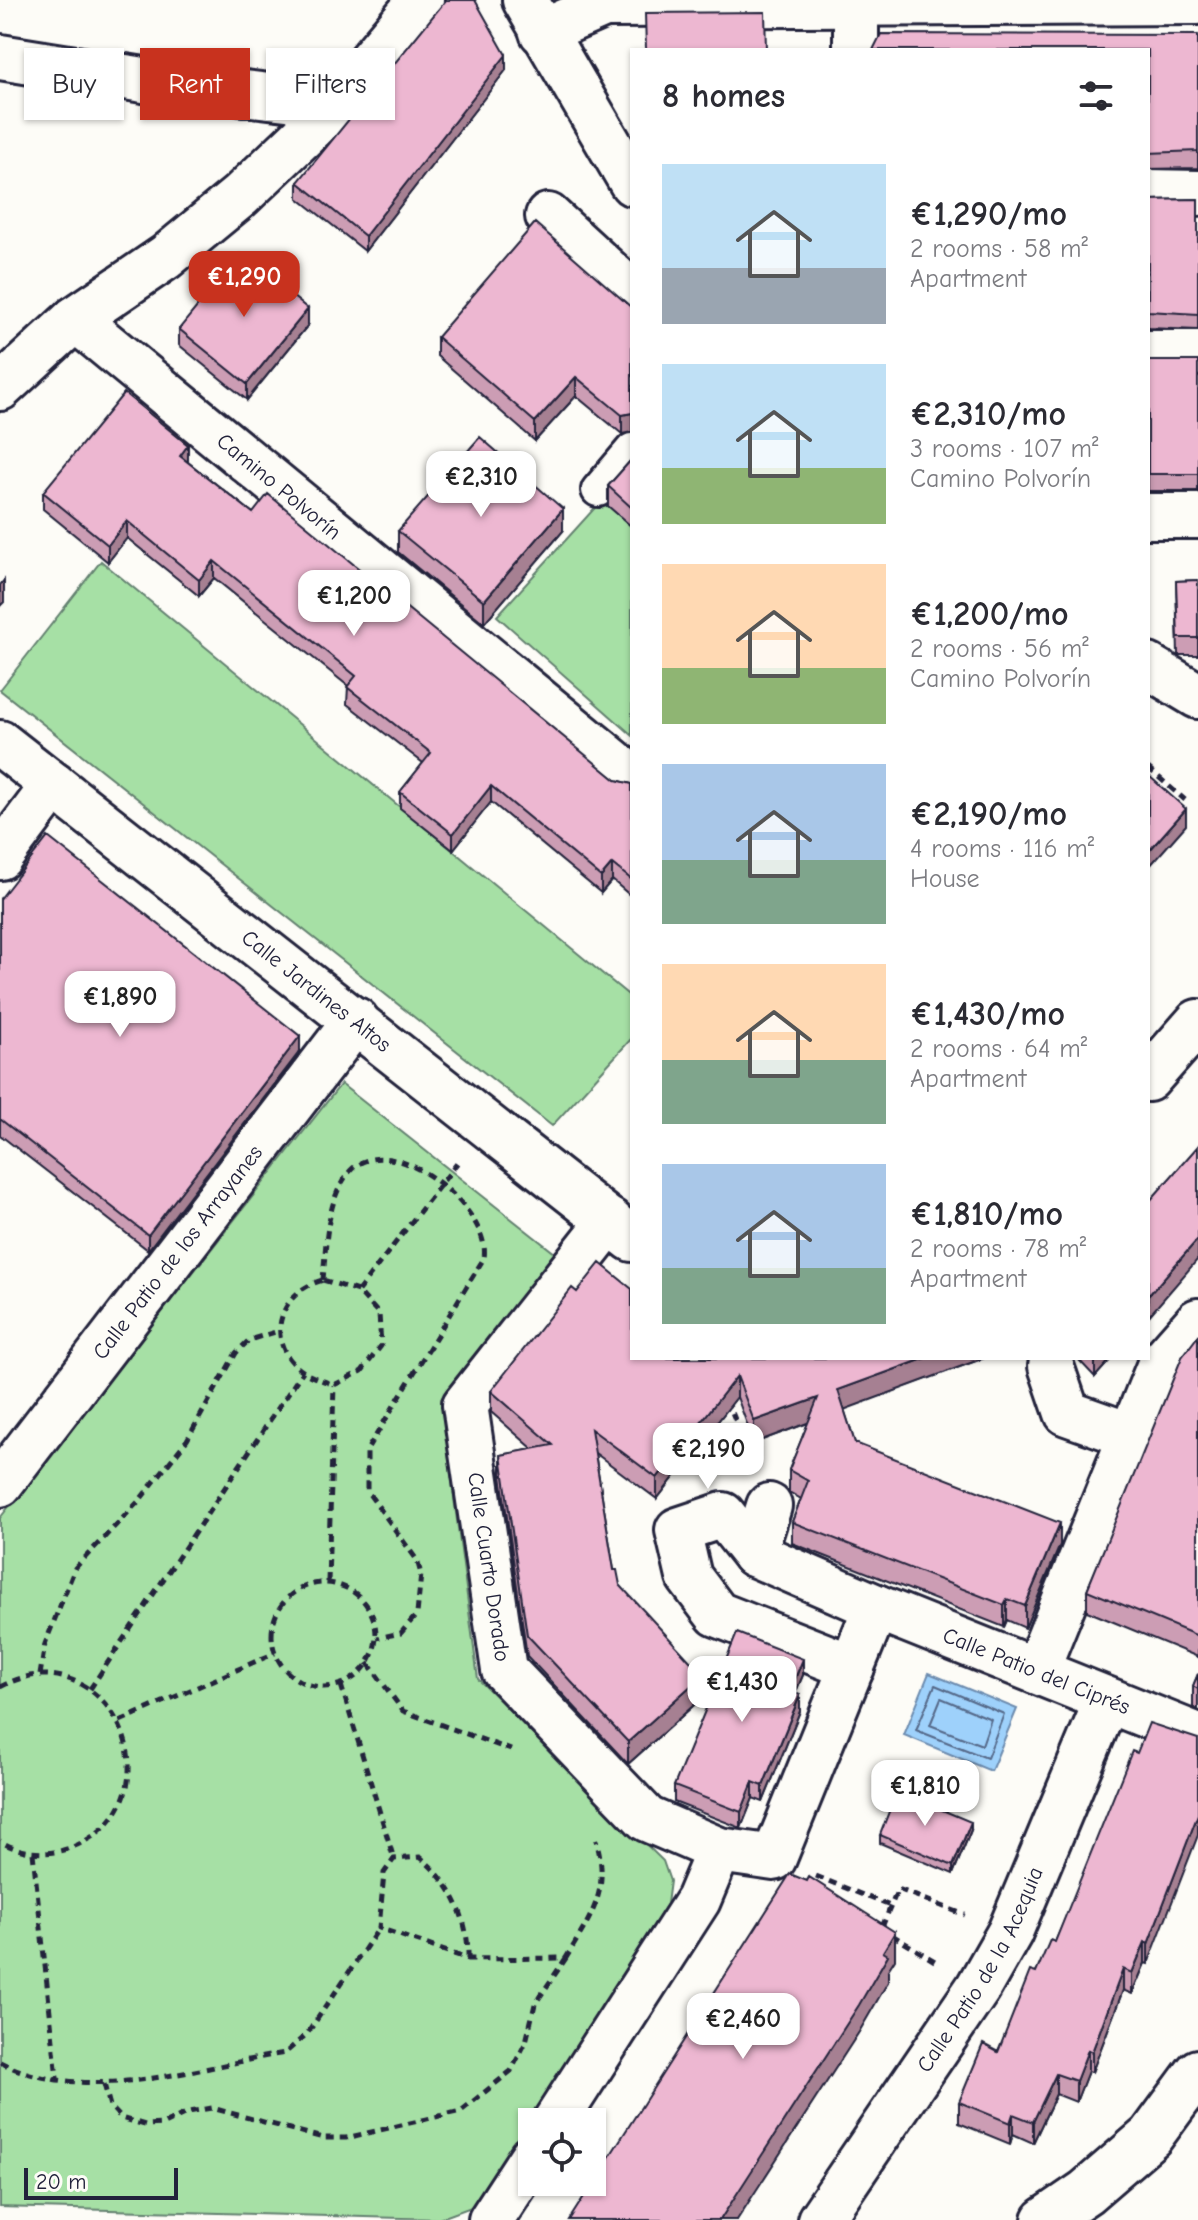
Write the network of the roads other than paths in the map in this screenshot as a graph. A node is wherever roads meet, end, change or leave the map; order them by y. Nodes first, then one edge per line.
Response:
1 (421, 0) edge
2 (1198, 2) edge
3 (856, 3) edge
4 (534, 16) edge
5 (381, 48) edge
6 (856, 48) edge
7 (0, 57) edge
8 (266, 96) edge
9 (320, 120) edge
10 (630, 180) edge
11 (1150, 192) edge
12 (1198, 193) edge
13 (548, 216) dead end
14 (630, 291) edge
15 (75, 319) junction
16 (1150, 353) edge
17 (1198, 353) edge
18 (0, 388) edge
19 (630, 452) edge
20 (598, 490) dead end
21 (1150, 516) edge
22 (1198, 516) edge
23 (1150, 667) edge
24 (1198, 696) edge
25 (0, 743) edge
26 (630, 775) edge
27 (54, 785) junction
28 (0, 857) edge
29 (356, 1020) junction
30 (1198, 1022) edge
31 (1150, 1077) edge
32 (621, 1230) edge
33 (1198, 1321) edge
34 (1051, 1366) dead end
35 (1132, 1436) junction
36 (0, 1484) edge
37 (769, 1506) road end
38 (754, 1554) junction
39 (876, 1607) junction
40 (852, 1667) junction
41 (1036, 1671) junction
42 (1107, 1700) junction
43 (1198, 1736) edge
44 (719, 1850) junction
45 (1198, 2072) edge
46 (564, 2108) edge
47 (518, 2179) edge
48 (491, 2220) edge
49 (820, 2220) edge
50 (1045, 2220) edge

1 - 5 street
2 - 3 street
3 - 4 street
3 - 6 street
4 - 10 street
7 - 8 street
9 - 15 street
11 - 12 street
13 - 14 street
15 - 18 street
15 - 26 street, Camino Polvorín
16 - 17 street
19 - 20 street
21 - 22 street
23 - 24 street
25 - 27 street, Calle Jardines Altos
27 - 28 street
27 - 29 street, Calle Jardines Altos
29 - 32 street, Calle Jardines Altos
29 - 36 street, Calle Patio de los Arrayanes
30 - 31 street
32 - 44 street, Calle Cuarto Dorado
33 - 35 street
34 - 35 street
35 - 41 street
37 - 38 street
38 - 39 street, Calle Patio del Ciprés
38 - 40 street, Calle Patio del Ciprés
39 - 40 street
39 - 41 street, Calle Patio del Ciprés
40 - 44 street, Calle Cuarto Dorado
41 - 42 street, Calle Patio del Ciprés
42 - 43 street, Calle Patio del Ciprés
42 - 49 street, Calle Patio de la Acequia
44 - 46 street
45 - 50 street
47 - 48 street

